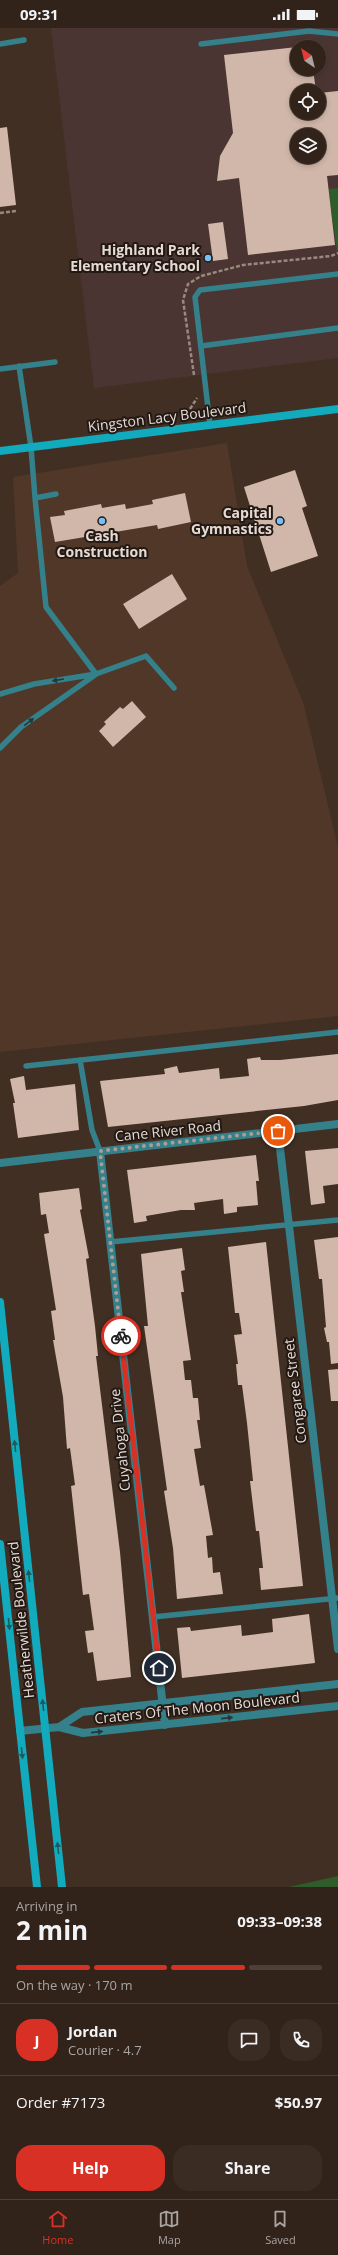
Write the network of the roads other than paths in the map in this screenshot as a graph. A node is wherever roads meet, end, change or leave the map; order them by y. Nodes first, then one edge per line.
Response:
1 (338, 34) edge
2 (24, 40) dead end
3 (0, 44) edge
4 (201, 44) dead end
5 (338, 274) edge
6 (338, 328) edge
7 (201, 346) junction
8 (55, 362) dead end
9 (19, 366) junction
10 (0, 369) edge
11 (338, 409) edge
12 (210, 425) junction
13 (31, 447) junction
14 (0, 451) edge
15 (56, 494) dead end
16 (35, 498) junction
17 (96, 674) junction
18 (174, 688) dead end
19 (0, 694) edge
20 (0, 748) edge
21 (338, 1032) edge
22 (80, 1060) junction
23 (26, 1066) dead end
24 (338, 1124) edge
25 (278, 1131) junction
26 (100, 1151) junction
27 (0, 1163) edge
28 (338, 1220) edge
29 (288, 1224) junction
30 (110, 1242) junction
31 (0, 1302) edge
32 (0, 1544) edge
33 (335, 1598) edge
34 (153, 1617) junction
35 (338, 1649) edge
36 (338, 1684) edge
37 (163, 1704) junction
38 (338, 1706) edge
39 (165, 1725) junction
40 (59, 1727) junction
41 (46, 1728) junction
42 (20, 1731) junction
43 (37, 1887) edge
44 (62, 1887) edge

1 - 4 lane
2 - 3 lane
5 - 7 lane
6 - 7 lane
7 - 12 lane
8 - 9 lane
9 - 10 lane
9 - 13 lane
11 - 12 main road, Kingston Lacy Boulevard
12 - 13 main road, Kingston Lacy Boulevard
13 - 14 main road, Kingston Lacy Boulevard
13 - 16 lane
15 - 16 lane
16 - 17 lane
17 - 18 lane
17 -> 19 lane
20 -> 17 lane
21 - 22 lane
22 - 23 lane
22 - 26 lane
24 - 25 street, Cane River Road
25 - 26 street, Cane River Road
25 - 29 street, Congaree Street
26 - 27 street, Cane River Road
26 - 30 street, Cuyahoga Drive
28 - 29 lane
29 - 30 lane
29 - 33 street, Congaree Street
30 - 34 street, Cuyahoga Drive
41 -> 31 main road, Heatherwilde Boulevard
32 -> 42 main road, Heatherwilde Boulevard
33 - 34 lane
33 - 35 street, Congaree Street
34 - 37 street, Cuyahoga Drive
36 - 37 street, Craters Of The Moon Boulevard
37 - 39 street, Cuyahoga Drive
37 - 40 street, Craters Of The Moon Boulevard
39 -> 38 street, Craters Of The Moon Boulevard
40 -> 39 street, Craters Of The Moon Boulevard
40 - 41 street, Craters Of The Moon Boulevard
41 - 42 street, Craters Of The Moon Boulevard
44 -> 41 main road, Heatherwilde Boulevard
42 -> 43 main road, Heatherwilde Boulevard

